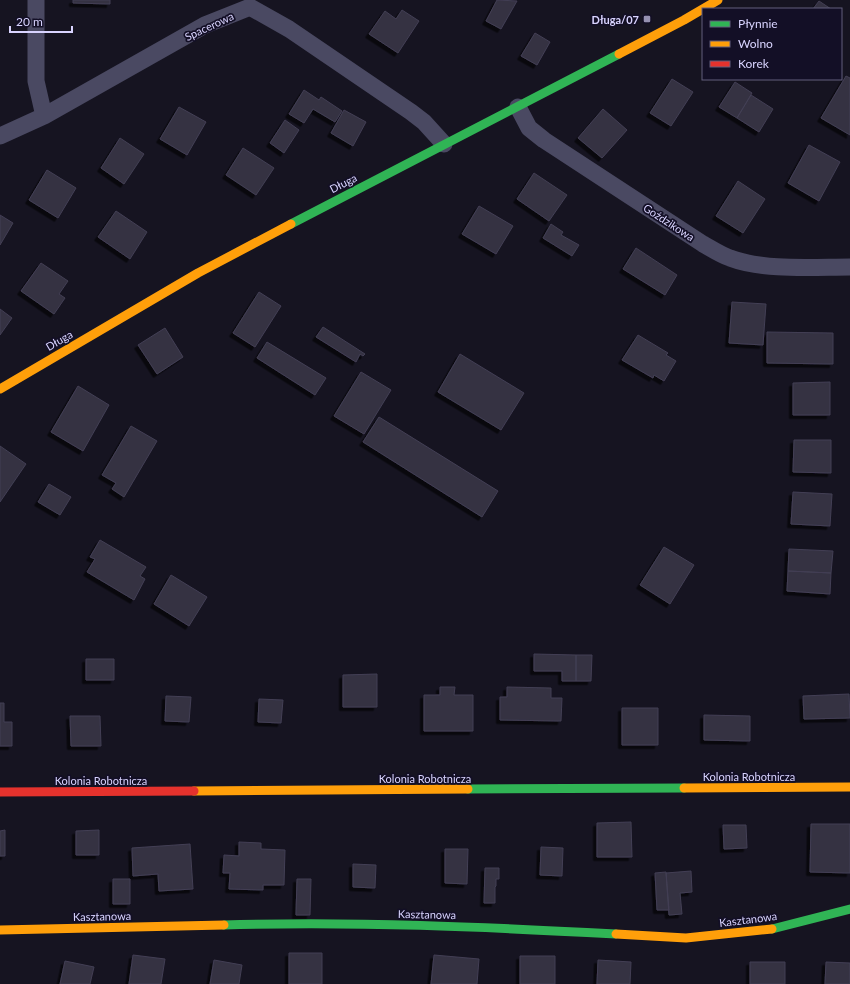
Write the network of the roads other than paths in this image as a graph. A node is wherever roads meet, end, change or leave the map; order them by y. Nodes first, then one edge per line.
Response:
1 (36, 0) edge
2 (718, 0) edge
3 (250, 4) edge
4 (704, 8) edge
5 (702, 9) edge
6 (518, 107) junction
7 (44, 116) junction
8 (0, 136) edge
9 (444, 144) junction
10 (850, 267) edge
11 (0, 389) edge
12 (850, 787) edge
13 (0, 792) edge
14 (850, 909) edge
15 (0, 930) edge

1 - 7 street
2 - 4 street, Długa
3 - 7 street, Spacerowa
3 - 9 street, Spacerowa
5 - 6 street, Długa
6 - 9 street, Długa
6 - 10 street, Goździkowa
7 - 8 street, Spacerowa
9 - 11 street, Długa
12 - 13 street, Kolonia Robotnicza
14 - 15 street, Kasztanowa

